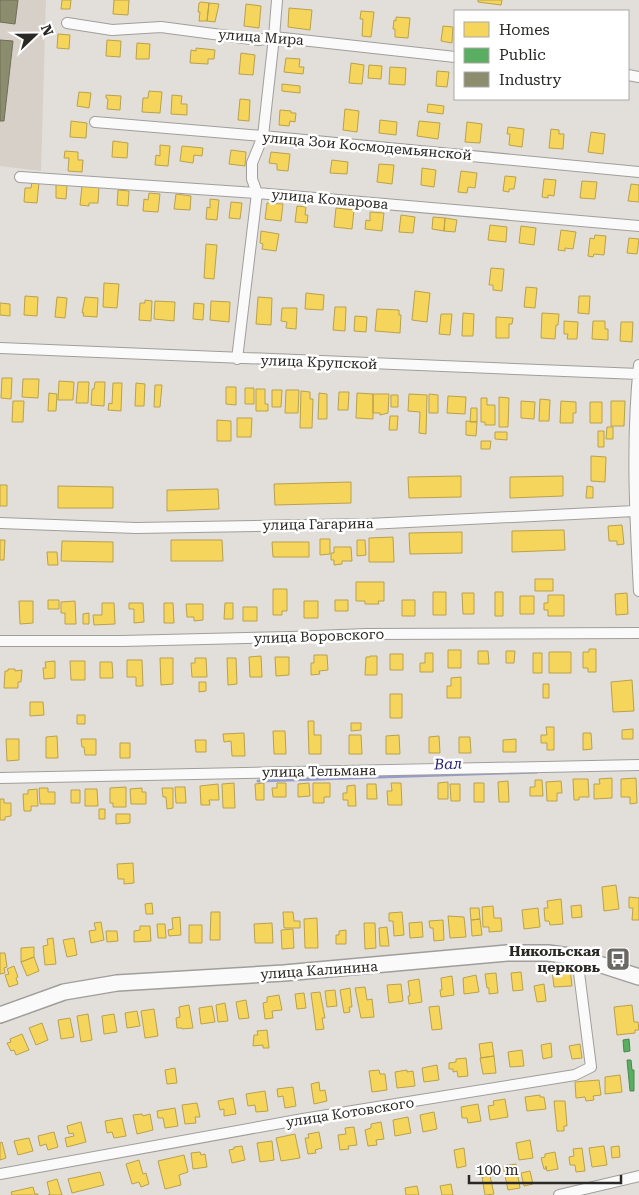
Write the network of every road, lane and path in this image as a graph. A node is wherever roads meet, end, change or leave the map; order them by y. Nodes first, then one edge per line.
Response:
1 (277, 0) edge
2 (67, 23) dead end
3 (274, 37) junction
4 (454, 57) edge
5 (94, 122) dead end
6 (263, 136) junction
7 (639, 172) edge
8 (20, 177) dead end
9 (257, 193) junction
10 (639, 226) edge
11 (0, 348) edge
12 (236, 359) junction
13 (639, 371) edge
14 (637, 506) edge
15 (0, 523) edge
16 (639, 591) edge
17 (639, 633) edge
18 (0, 641) edge
19 (639, 765) edge
20 (0, 778) edge
21 (577, 958) junction
22 (639, 977) edge
23 (0, 1015) edge
24 (0, 1174) edge
25 (639, 1176) edge
26 (558, 1195) edge

1 - 3 street
2 - 3 street, улица Мира
3 - 4 street, улица Мира
3 - 6 street
5 - 6 street, улица Зои Космодемьянской
6 - 7 street, улица Зои Космодемьянской
6 - 9 street
8 - 9 street, улица Комарова
9 - 10 street, улица Комарова
9 - 12 street
11 - 12 street, улица Крупской
12 - 13 street, улица Крупской
13 - 14 street
14 - 15 street, улица Гагарина
14 - 16 street
17 - 18 street, улица Воровского
19 - 20 street, улица Тельмана
21 - 22 street, улица Калинина
21 - 23 street, улица Калинина
21 - 24 street, улица Котовского
25 - 26 street

